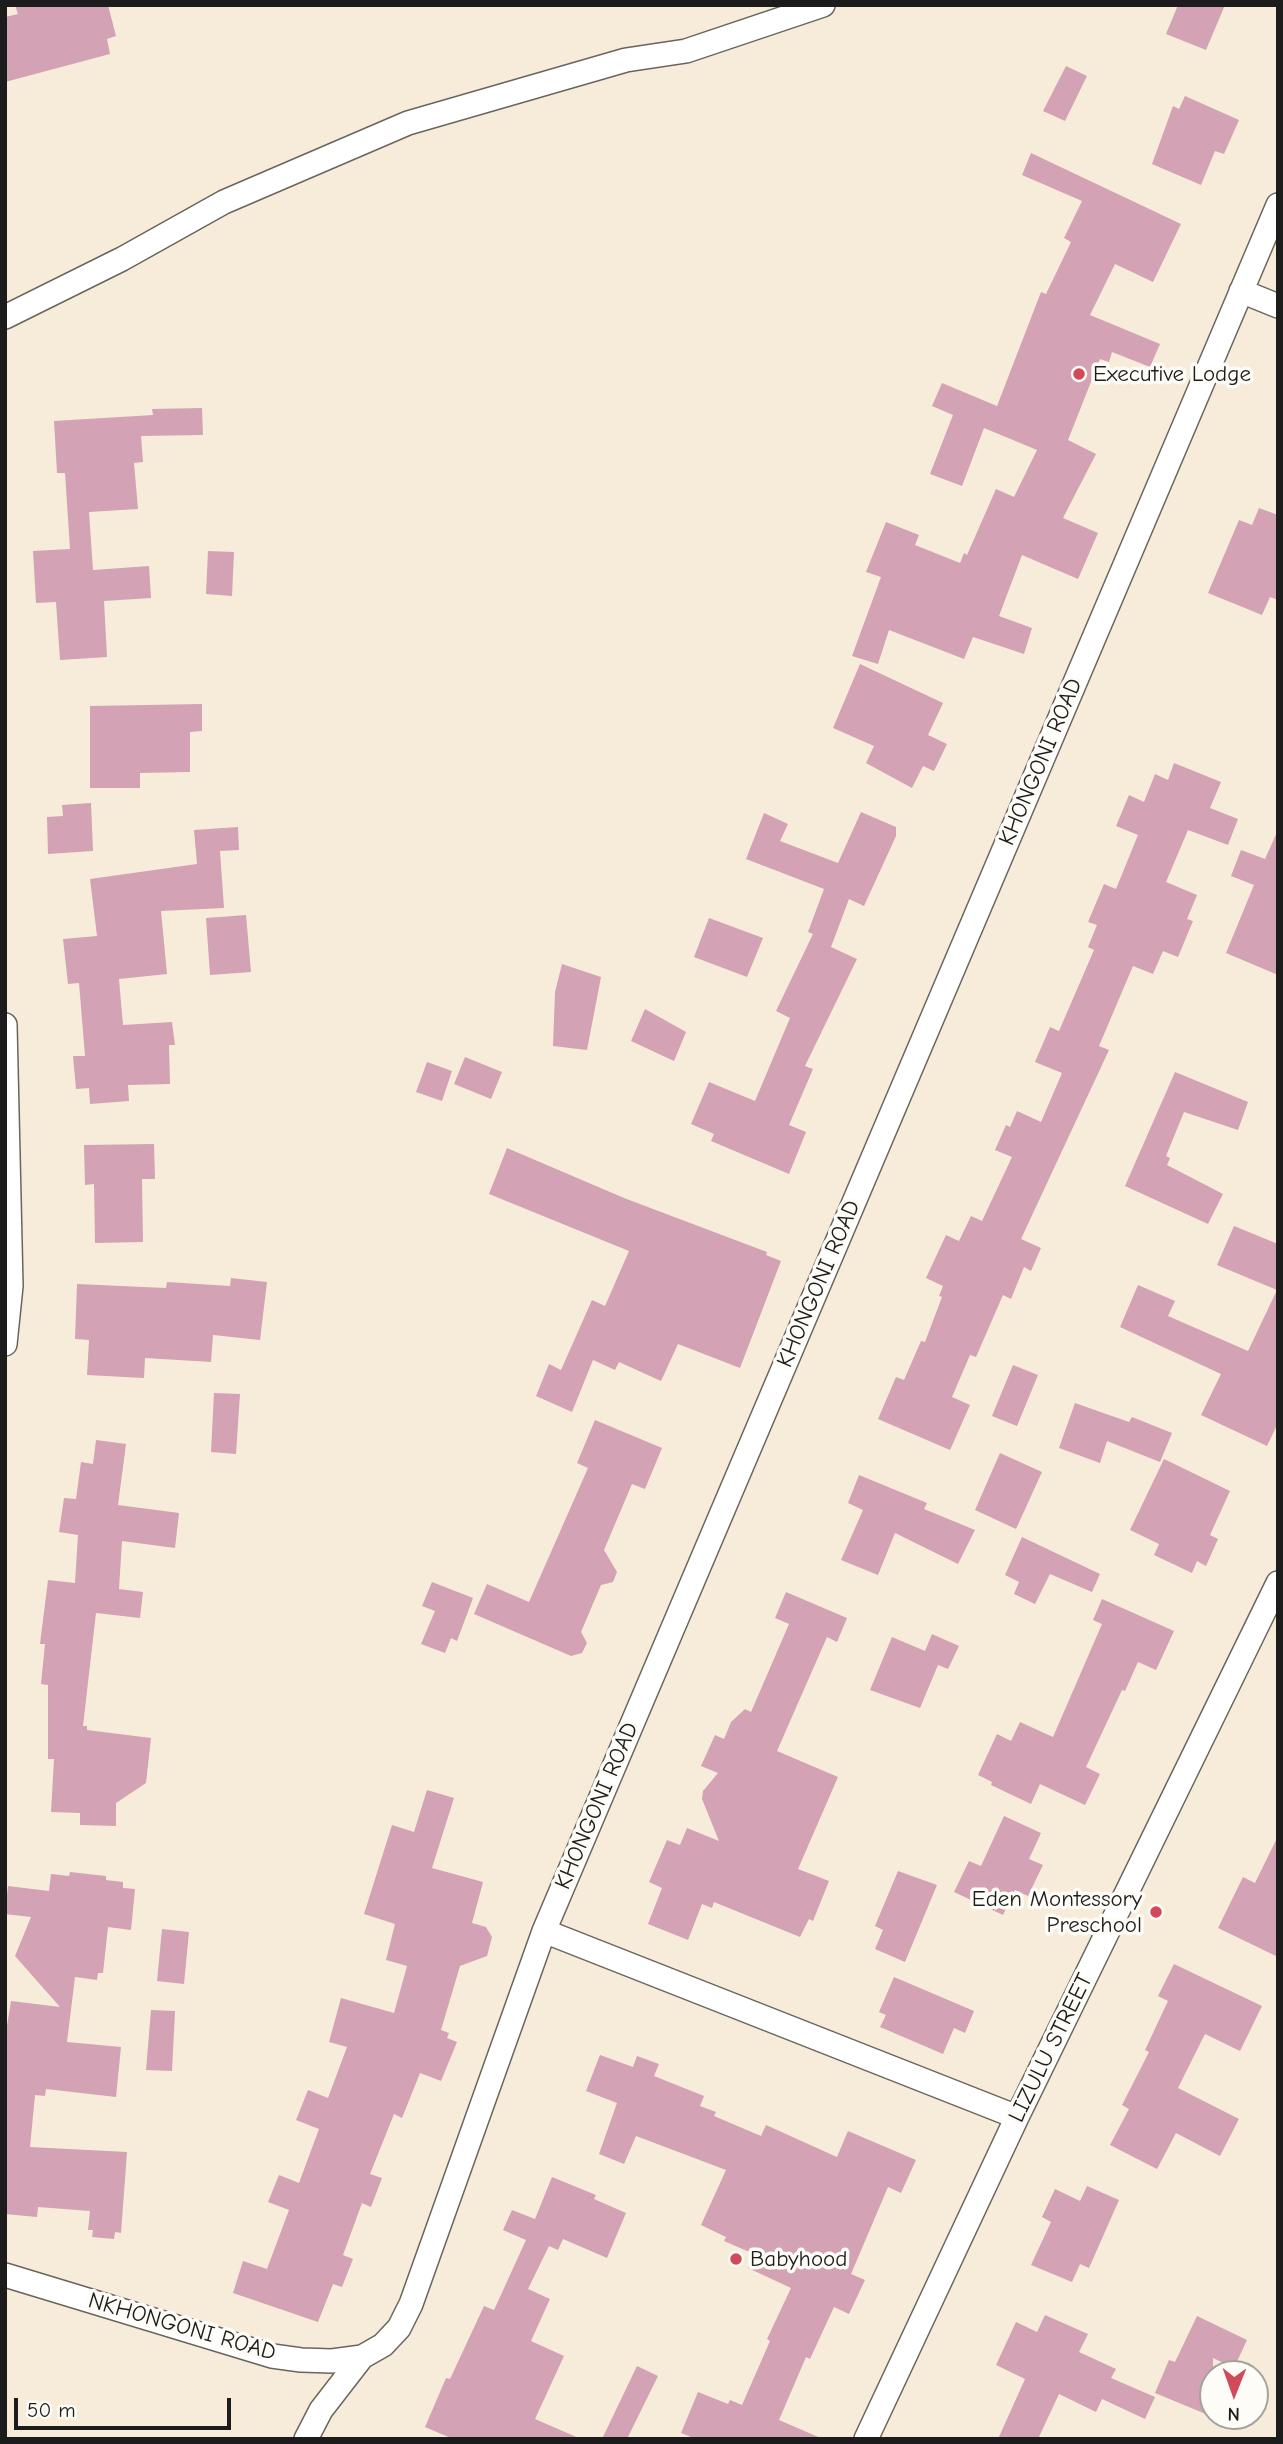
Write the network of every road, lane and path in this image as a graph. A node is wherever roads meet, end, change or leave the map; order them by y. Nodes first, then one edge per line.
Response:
1 (823, 5) edge
2 (1278, 205) edge
3 (1241, 291) junction
4 (1278, 306) edge
5 (5, 317) edge
6 (5, 1025) edge
7 (5, 1344) edge
8 (1278, 1583) edge
9 (544, 1931) junction
10 (1017, 2117) junction
11 (5, 2275) edge
12 (362, 2357) junction
13 (306, 2439) edge
14 (866, 2439) edge

1 - 5 street
2 - 3 street, KHONGONI ROAD
3 - 4 street
3 - 9 street, KHONGONI ROAD
6 - 7 street
8 - 10 street, LIZULU STREET
9 - 10 street
9 - 12 street, KHONGONI ROAD
10 - 14 street, LIZULU STREET
11 - 12 street, NKHONGONI ROAD
12 - 13 street

